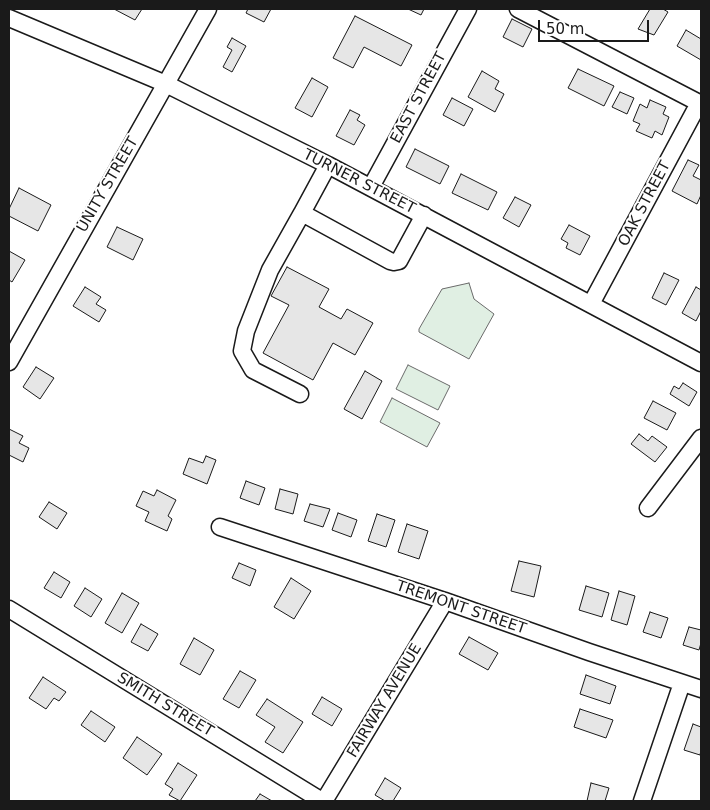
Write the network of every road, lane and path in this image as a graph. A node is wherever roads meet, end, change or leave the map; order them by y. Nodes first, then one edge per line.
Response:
1 (208, 9) edge
2 (468, 9) edge
3 (518, 9) edge
4 (9, 18) edge
5 (166, 84) junction
6 (700, 104) edge
7 (328, 165) junction
8 (371, 187) junction
9 (302, 213) junction
10 (424, 215) junction
11 (591, 304) junction
12 (9, 359) edge
13 (701, 364) edge
14 (300, 394) dead end
15 (701, 438) edge
16 (648, 508) dead end
17 (220, 527) dead end
18 (445, 601) junction
19 (9, 609) edge
20 (682, 682) junction
21 (701, 689) edge
22 (323, 801) edge
23 (642, 801) edge

1 - 5 street, UNITY STREET
2 - 8 street, EAST STREET
3 - 6 street
4 - 5 street, TURNER STREET
5 - 7 street, TURNER STREET
5 - 12 street, UNITY STREET
6 - 11 street, OAK STREET
7 - 8 street, TURNER STREET
7 - 9 street
8 - 10 street, TURNER STREET
9 - 10 street
9 - 14 street
10 - 11 street, TURNER STREET
11 - 13 street, TURNER STREET
15 - 16 street
17 - 18 street, TREMONT STREET
18 - 20 street, TREMONT STREET
18 - 22 street, FAIRWAY AVENUE
19 - 22 street, SMITH STREET
20 - 21 street, TREMONT STREET
20 - 23 street

